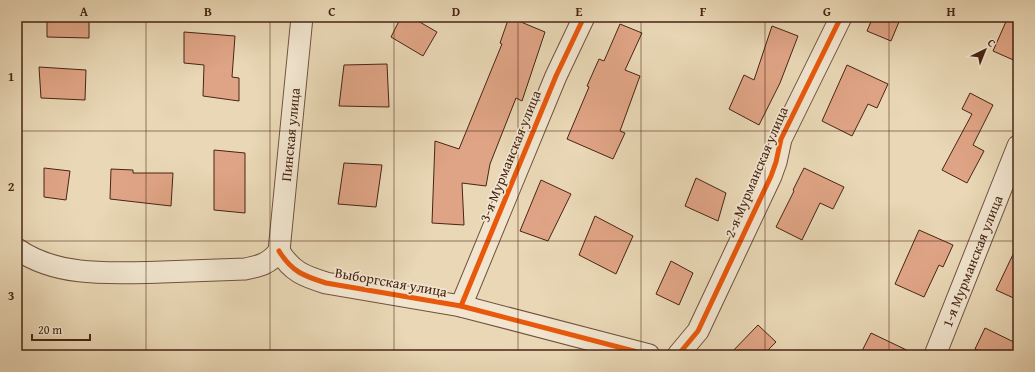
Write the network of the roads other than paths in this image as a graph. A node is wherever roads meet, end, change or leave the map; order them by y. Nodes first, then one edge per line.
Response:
1 (302, 17) edge
2 (584, 17) edge
3 (841, 17) edge
4 (1018, 146) edge
5 (17, 249) edge
6 (279, 251) junction
7 (461, 306) junction
8 (649, 355) edge
9 (678, 355) edge
10 (935, 355) edge

1 - 6 street, Пинская улица
2 - 7 street, 3-я Мурманская улица
3 - 9 street, 2-я Мурманская улица
4 - 10 street, 1-я Мурманская улица
5 - 6 street
6 - 7 street, Выборгская улица
7 - 8 street, Выборгская улица

